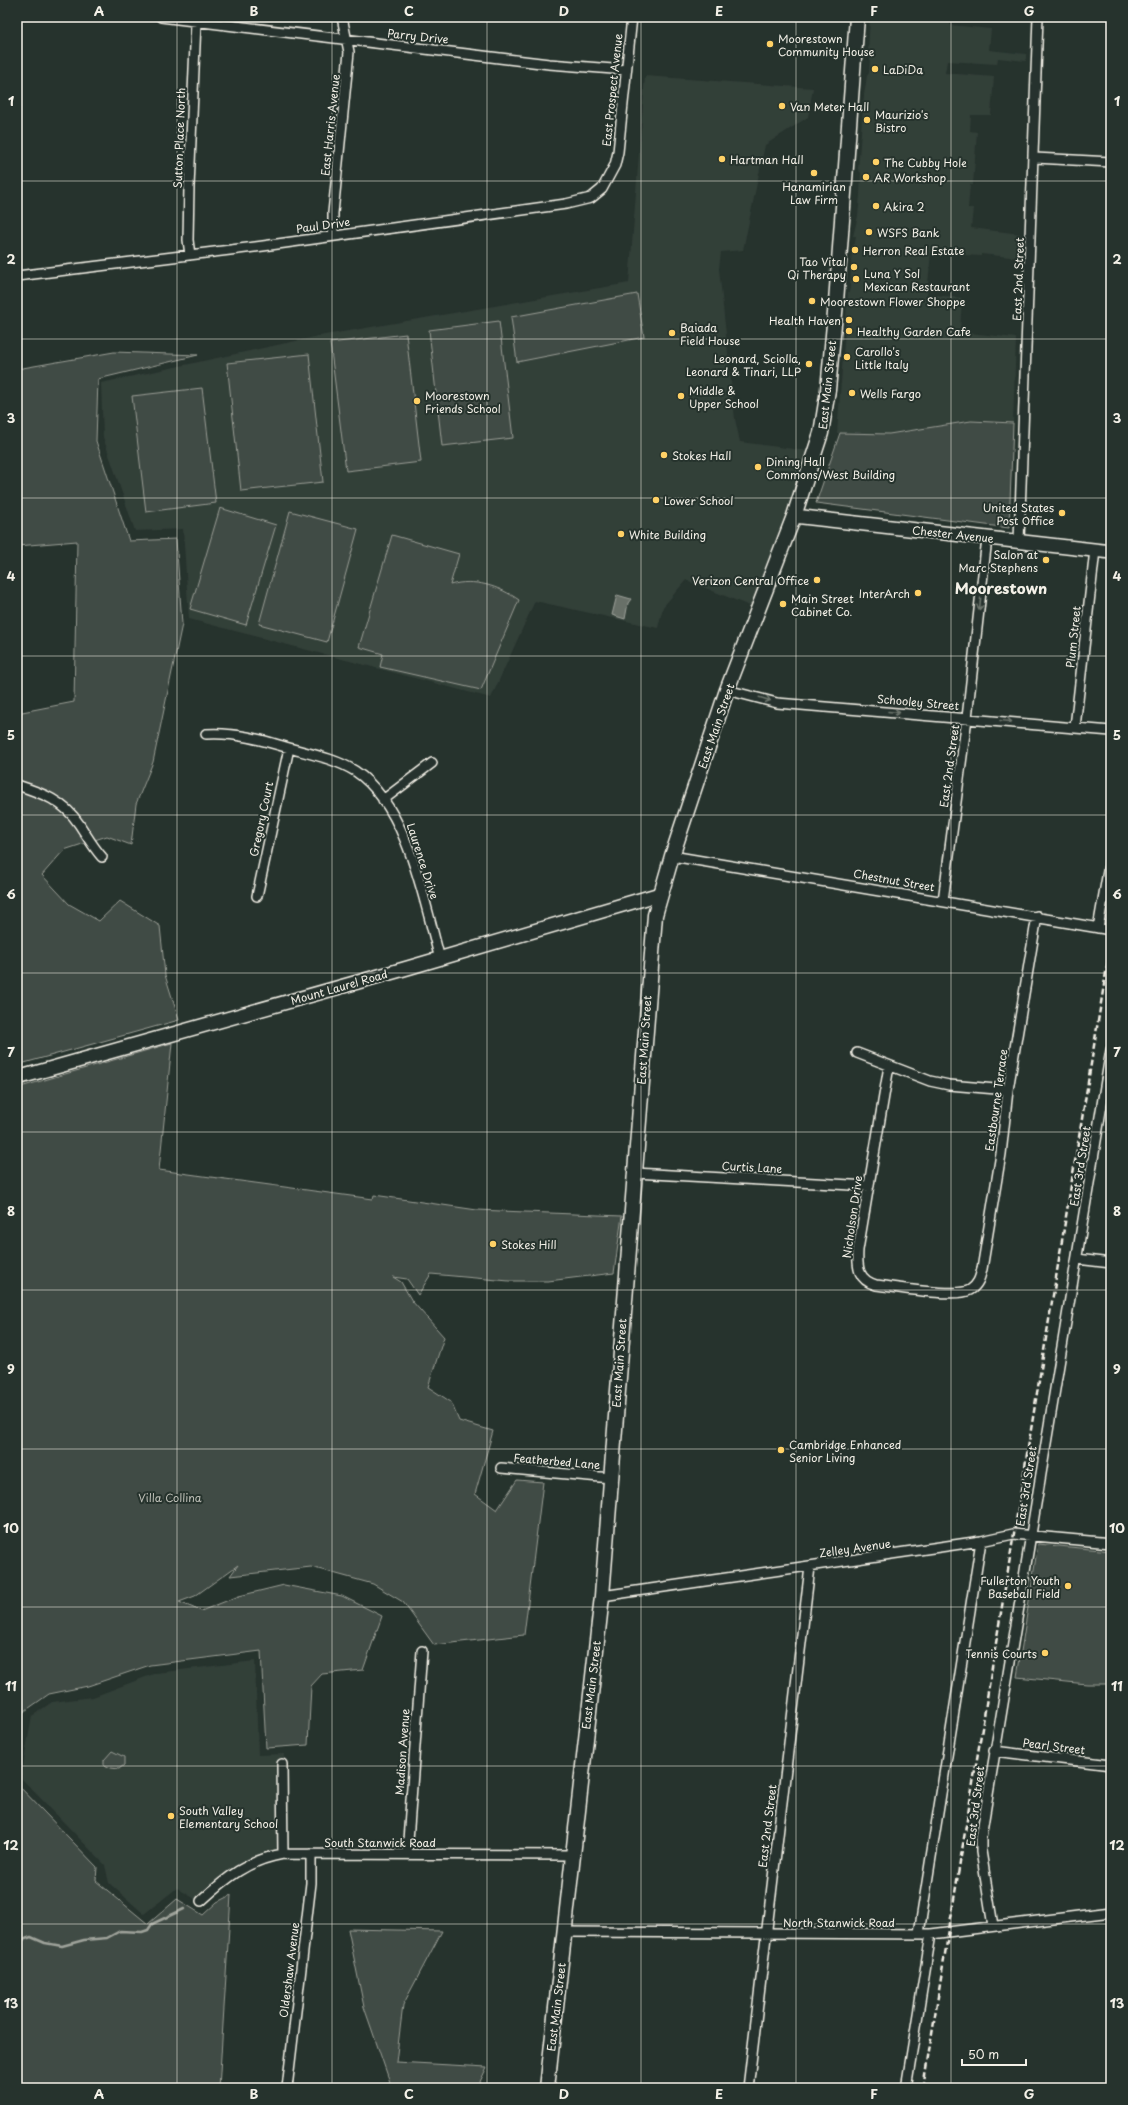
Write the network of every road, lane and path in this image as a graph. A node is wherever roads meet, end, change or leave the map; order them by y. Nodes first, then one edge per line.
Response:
1 (161, 17) edge
2 (342, 17) edge
3 (632, 17) edge
4 (857, 17) edge
5 (1038, 17) edge
6 (196, 22) junction
7 (348, 40) junction
8 (626, 70) junction
9 (1035, 158) junction
10 (1111, 162) edge
11 (615, 165) joint
12 (333, 236) junction
13 (190, 255) junction
14 (17, 276) edge
15 (794, 516) junction
16 (987, 538) junction
17 (1019, 541) junction
18 (1095, 550) junction
19 (1111, 552) edge
20 (728, 690) junction
21 (968, 718) junction
22 (1075, 727) junction
23 (1110, 730) edge
24 (206, 734) dead end
25 (289, 748) junction
26 (432, 763) dead end
27 (17, 785) edge
28 (383, 800) junction
29 (1111, 854) edge
30 (672, 856) junction
31 (102, 857) dead end
32 (660, 894) junction
33 (258, 896) dead end
34 (943, 901) junction
35 (1037, 916) junction
36 (1098, 928) junction
37 (1111, 930) edge
38 (440, 959) junction
39 (1111, 1050) edge
40 (857, 1053) dead end
41 (889, 1066) junction
42 (17, 1078) edge
43 (1008, 1090) junction
44 (635, 1173) junction
45 (869, 1186) junction
46 (1076, 1259) junction
47 (1111, 1263) edge
48 (976, 1286) joint
49 (501, 1468) dead end
50 (610, 1478) junction
51 (1030, 1534) junction
52 (981, 1542) junction
53 (1111, 1543) edge
54 (810, 1566) junction
55 (602, 1596) junction
56 (422, 1651) dead end
57 (994, 1751) junction
58 (282, 1764) dead end
59 (1111, 1765) edge
60 (283, 1854) junction
61 (311, 1854) junction
62 (406, 1854) junction
63 (573, 1855) junction
64 (201, 1901) dead end
65 (1111, 1912) edge
66 (993, 1926) junction
67 (565, 1932) junction
68 (919, 1933) junction
69 (766, 1934) junction
70 (931, 1934) junction
71 (287, 2088) edge
72 (547, 2088) edge
73 (748, 2088) edge
74 (906, 2088) edge

1 - 6 street, Parry Drive
2 - 7 street, East Harris Avenue
3 - 8 street, East Prospect Avenue
4 - 15 main road, East Main Street
5 - 9 street, East 2nd Street
6 - 7 street, Parry Drive
6 - 13 street, Sutton Place North
7 - 8 street, Parry Drive
7 - 12 street, East Harris Avenue
8 - 11 street, East Prospect Avenue
9 - 10 street
9 - 17 street, East 2nd Street
11 - 12 street, Paul Drive
12 - 13 street, Paul Drive
13 - 14 street, Paul Drive
15 - 16 main road, Chester Avenue
15 - 20 main road, East Main Street
16 - 17 main road, Chester Avenue
16 -> 21 street, East 2nd Street
17 - 18 main road, Chester Avenue
18 - 19 main road, Chester Avenue
18 - 22 street, Plum Street
20 -> 21 street, Schooley Street
20 - 30 main road, East Main Street
21 -> 22 street, Schooley Street
21 - 34 street, East 2nd Street
22 - 23 street, Schooley Street
24 - 25 street, Laurence Drive
25 - 28 street, Laurence Drive
25 - 33 street, Gregory Court
26 - 28 street
27 - 31 street
28 - 38 street, Laurence Drive
29 - 36 street
30 - 32 main road, East Main Street
30 - 34 street, Chestnut Street
32 - 38 main road, Mount Laurel Road
32 - 44 main road, East Main Street
34 - 35 street, Chestnut Street
35 - 36 street, Chestnut Street
35 - 43 street, Eastbourne Terrace
36 - 37 street, Chestnut Street
38 - 42 main road, Mount Laurel Road
39 - 46 street, East 3rd Street
40 - 41 street
41 - 43 street
41 - 45 street, Nicholson Drive
43 - 48 street, Eastbourne Terrace
44 - 45 street, Curtis Lane
44 - 50 main road, East Main Street
45 - 48 street, Nicholson Drive
46 - 47 street
46 - 51 street, East 3rd Street
49 - 50 street, Featherbed Lane
50 - 55 main road, East Main Street
51 - 52 street, Zelley Avenue
51 - 53 street, Zelley Avenue
51 - 57 street, East 3rd Street
52 - 54 street, Zelley Avenue
52 - 68 street
54 - 55 street, Zelley Avenue
54 - 69 street, East 2nd Street
55 - 63 main road, East Main Street
56 - 62 street, Madison Avenue
57 - 59 street, Pearl Street
57 - 66 street, East 3rd Street
58 - 60 street
60 - 61 street, South Stanwick Road
60 - 64 street, South Stanwick Road
61 - 62 street, South Stanwick Road
61 - 71 street, Oldershaw Avenue
62 - 63 street, South Stanwick Road
63 - 67 main road, East Main Street
65 - 66 street, North Stanwick Road
66 - 70 street, North Stanwick Road
67 - 69 street, North Stanwick Road
67 - 72 main road, East Main Street
68 - 69 street, North Stanwick Road
68 - 70 street, North Stanwick Road
69 - 73 street, East 2nd Street
70 - 74 street

